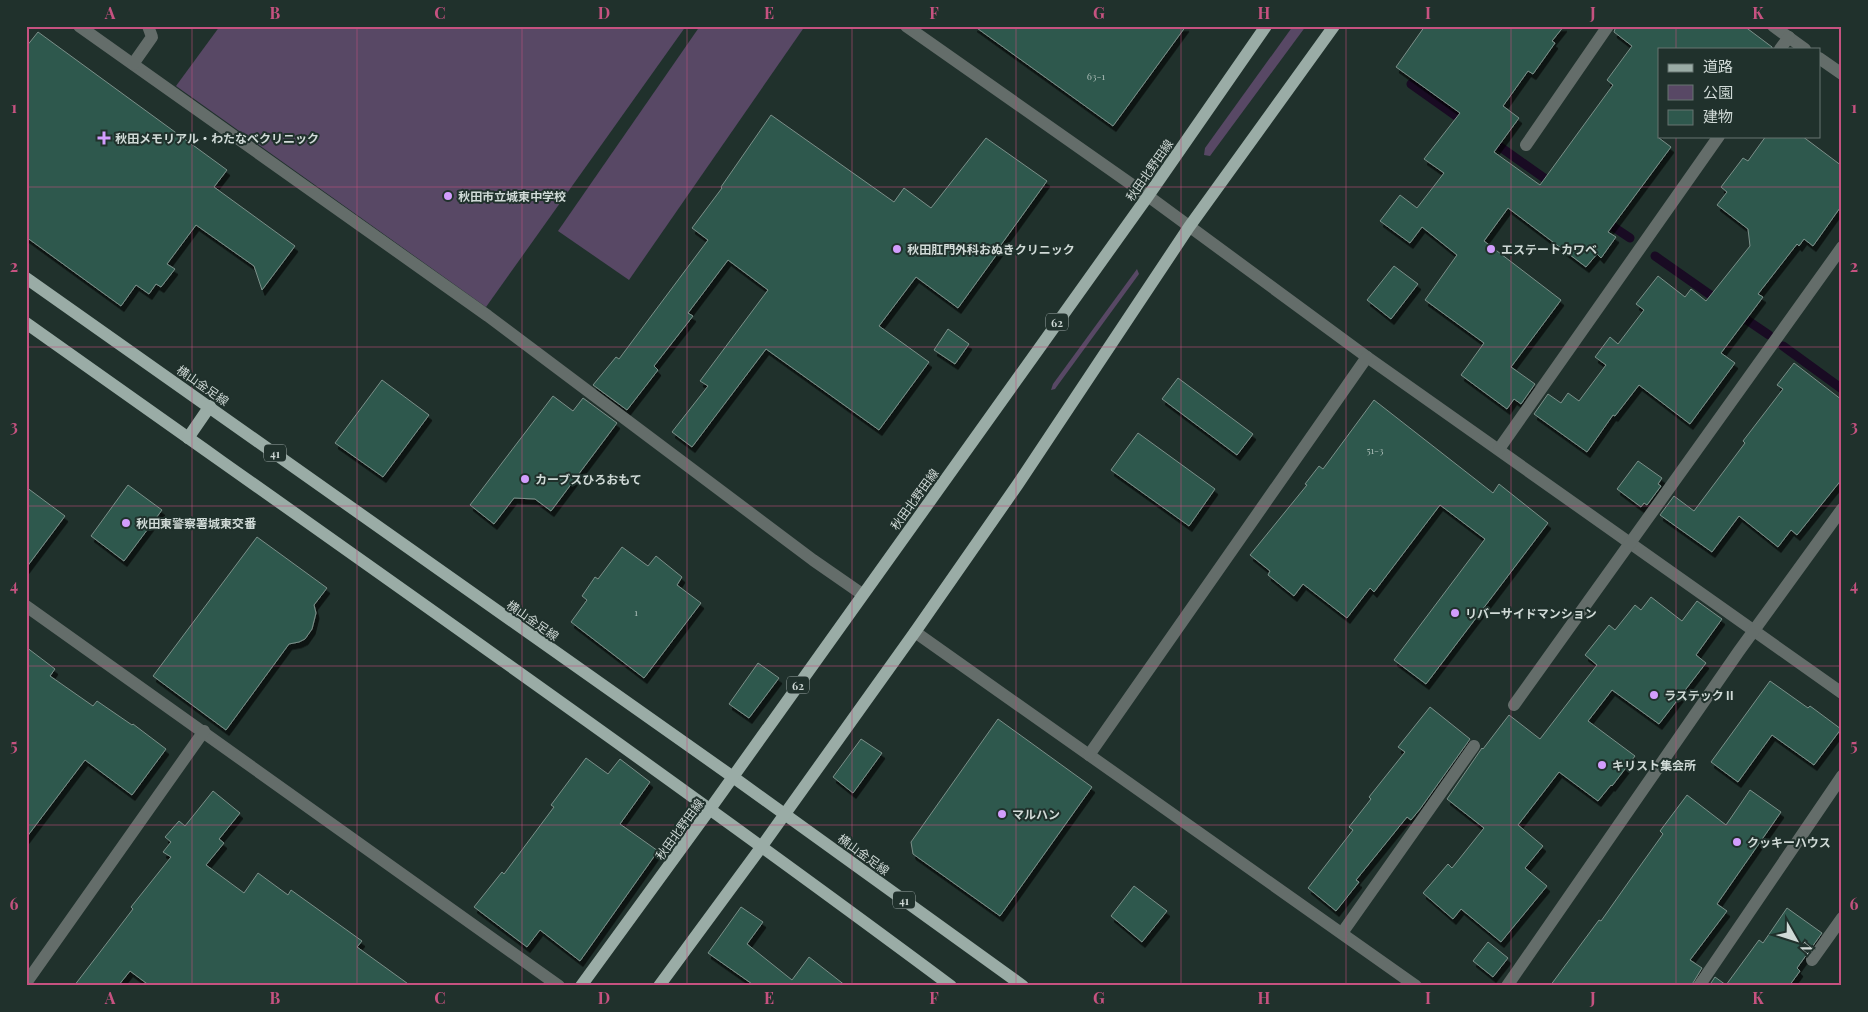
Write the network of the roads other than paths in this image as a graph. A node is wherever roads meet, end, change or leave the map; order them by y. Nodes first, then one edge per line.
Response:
1 (79, 26) edge
2 (148, 26) edge
3 (1266, 26) edge
4 (1334, 26) edge
5 (1608, 26) edge
6 (908, 27) edge
7 (1783, 31) edge
8 (1780, 48) edge
9 (1805, 48) edge
10 (1820, 59) edge
11 (133, 64) junction
12 (1842, 74) edge
13 (1718, 138) edge
14 (1526, 145) dead end
15 (1148, 196) junction
16 (1189, 227) junction
17 (1842, 247) edge
18 (26, 278) edge
19 (26, 323) edge
20 (1367, 357) junction
21 (210, 406) junction
22 (188, 438) junction
23 (1498, 449) junction
24 (1842, 509) edge
25 (1630, 542) junction
26 (862, 594) junction
27 (26, 606) edge
28 (1753, 630) junction
29 (914, 632) junction
30 (1842, 693) edge
31 (1514, 705) dead end
32 (204, 731) junction
33 (1474, 746) dead end
34 (1089, 755) junction
35 (1842, 776) edge
36 (733, 777) junction
37 (710, 809) junction
38 (785, 814) junction
39 (762, 846) junction
40 (1842, 918) edge
41 (1342, 933) junction
42 (1812, 960) dead end
43 (26, 983) edge
44 (559, 986) edge
45 (581, 986) edge
46 (659, 986) edge
47 (951, 986) edge
48 (1023, 986) edge
49 (1416, 986) edge
50 (1507, 986) edge
51 (1699, 986) edge

1 - 11 street
2 - 11 street
3 - 15 main road, 秋田北野田線 / 62
4 - 16 main road
5 - 14 street
6 - 15 street
7 - 8 street
7 - 9 street
10 - 12 street
11 - 26 street
13 - 23 street
15 - 16 street
15 - 26 main road, 秋田北野田線 / 62
16 - 20 street
16 - 29 main road
17 - 25 street
18 - 21 main road, 横山金足線 / 41
19 - 22 main road
20 - 23 street
20 - 34 street
21 - 22 main road
21 - 36 main road, 横山金足線 / 41
22 - 37 main road
23 - 25 street
24 - 28 street
25 - 28 street
25 - 31 street
26 - 36 main road, 秋田北野田線 / 62
27 - 32 street
28 - 30 street
28 - 50 street
29 - 34 street
29 - 38 main road
32 - 43 street
32 - 44 street
33 - 41 street
34 - 41 street
35 - 51 street
36 - 37 main road, 秋田北野田線 / 62
36 - 38 main road, 横山金足線 / 41
37 - 39 main road
37 - 45 main road, 秋田北野田線 / 62
38 - 39 main road
38 - 48 main road, 横山金足線 / 41
39 - 46 main road
39 - 47 main road
40 - 42 street
41 - 49 street

